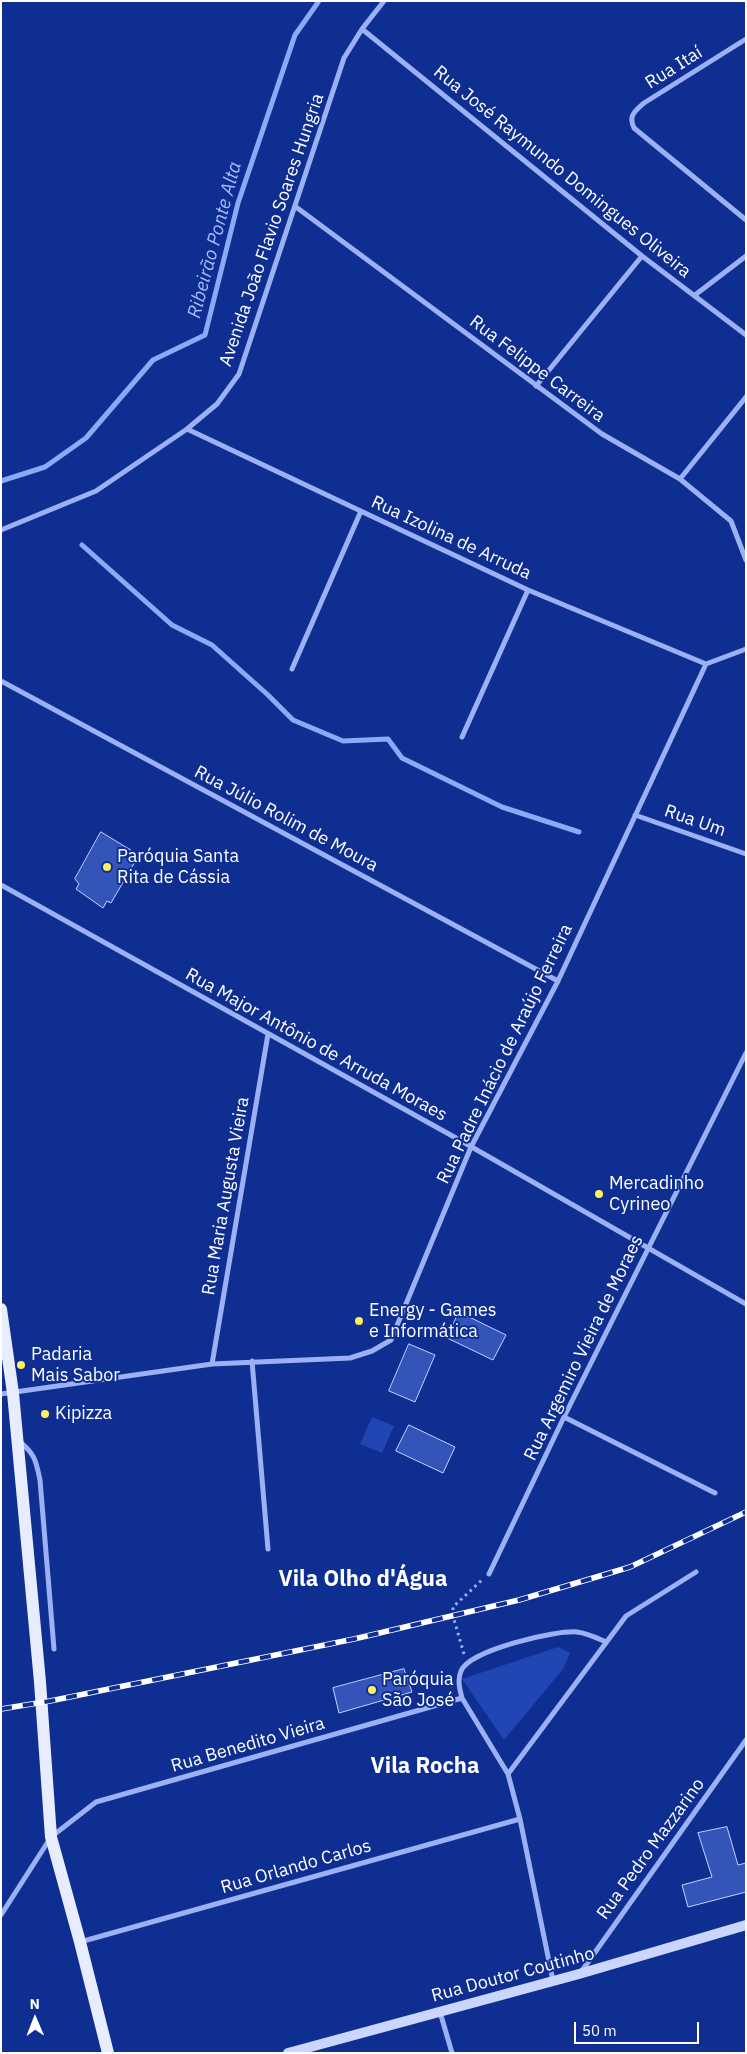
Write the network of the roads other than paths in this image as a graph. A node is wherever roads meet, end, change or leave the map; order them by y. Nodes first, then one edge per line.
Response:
1 (384, 1) edge
2 (362, 29) junction
3 (746, 39) edge
4 (296, 208) junction
5 (746, 220) edge
6 (642, 256) junction
7 (746, 256) edge
8 (694, 295) junction
9 (746, 335) edge
10 (536, 386) junction
11 (746, 397) edge
12 (187, 429) junction
13 (680, 479) junction
14 (361, 511) junction
15 (1, 530) edge
16 (746, 560) edge
17 (528, 590) junction
18 (746, 648) edge
19 (706, 664) junction
20 (292, 669) dead end
21 (1, 681) edge
22 (462, 737) dead end
23 (635, 815) junction
24 (746, 854) edge
25 (1, 885) edge
26 (558, 981) junction
27 (268, 1034) junction
28 (746, 1053) edge
29 (471, 1147) junction
30 (648, 1250) junction
31 (746, 1304) edge
32 (1, 1310) edge
33 (252, 1361) junction
34 (212, 1364) junction
35 (7, 1394) edge
36 (564, 1417) junction
37 (17, 1439) junction
38 (715, 1494) dead end
39 (268, 1549) dead end
40 (696, 1572) dead end
41 (489, 1574) road end
42 (606, 1642) junction
43 (54, 1649) dead end
44 (462, 1698) junction
45 (746, 1740) edge
46 (508, 1774) junction
47 (520, 1819) junction
48 (51, 1837) junction
49 (1, 1916) edge
50 (746, 1924) edge
51 (80, 1942) junction
52 (579, 1974) junction
53 (553, 1981) junction
54 (440, 2012) junction
55 (108, 2053) edge
56 (288, 2053) edge
57 (452, 2053) edge

1 - 2 street, Avenida João Flavio Soares Hungria
2 - 4 street, Avenida João Flavio Soares Hungria
2 - 6 street, Rua José Raymundo Domingues Oliveira
3 - 5 street, Rua Itaí
4 - 10 street, Rua Felippe Carreira
4 - 12 street, Avenida João Flavio Soares Hungria
6 - 8 street, Rua José Raymundo Domingues Oliveira
6 - 10 street
7 - 8 street
8 - 9 street, Rua José Raymundo Domingues Oliveira
10 - 13 street, Rua Felippe Carreira
11 - 13 street
12 - 14 street, Rua Izolina de Arruda
12 - 15 street, Avenida João Flavio Soares Hungria
13 - 16 street, Rua Felippe Carreira
14 - 17 street, Rua Izolina de Arruda
14 - 20 street
17 - 19 street, Rua Izolina de Arruda
17 - 22 street
18 - 19 street
19 - 23 street, Rua Padre Inácio de Araújo Ferreira
21 - 26 street, Rua Júlio Rolim de Moura
23 - 24 street, Rua Um
23 - 26 street, Rua Padre Inácio de Araújo Ferreira
25 - 27 street, Rua Major Antônio de Arruda Moraes
26 - 29 street, Rua Padre Inácio de Araújo Ferreira
27 - 29 street, Rua Major Antônio de Arruda Moraes
27 - 34 street, Rua Maria Augusta Vieira
28 - 30 street, Rua Argemiro Vieira de Moraes
29 - 30 street, Rua Major Antônio de Arruda Moraes
29 - 33 street, Rua Padre Inácio de Araújo Ferreira
30 - 31 street, Rua Major Antônio de Arruda Moraes
30 - 36 street, Rua Argemiro Vieira de Moraes
32 - 35 main road
33 - 34 street, Rua Padre Inácio de Araújo Ferreira
33 - 39 street
34 - 35 street, Rua Padre Inácio de Araújo Ferreira
35 - 37 main road
36 - 38 street
36 - 41 street, Rua Argemiro Vieira de Moraes
37 - 43 street
37 - 48 main road
40 - 42 street
42 - 44 street
42 - 46 street
44 - 46 street
44 - 48 street, Rua Benedito Vieira
45 - 52 street, Rua Pedro Mazzarino
46 - 47 street
47 - 51 street, Rua Orlando Carlos
47 - 53 street
48 - 49 street, Rua Benedito Vieira
48 - 51 main road
50 - 52 main road, Rua Doutor Coutinho
51 - 55 main road
52 - 53 main road, Rua Doutor Coutinho
53 - 54 main road, Rua Doutor Coutinho
54 - 56 main road, Rua Doutor Coutinho
54 - 57 street

